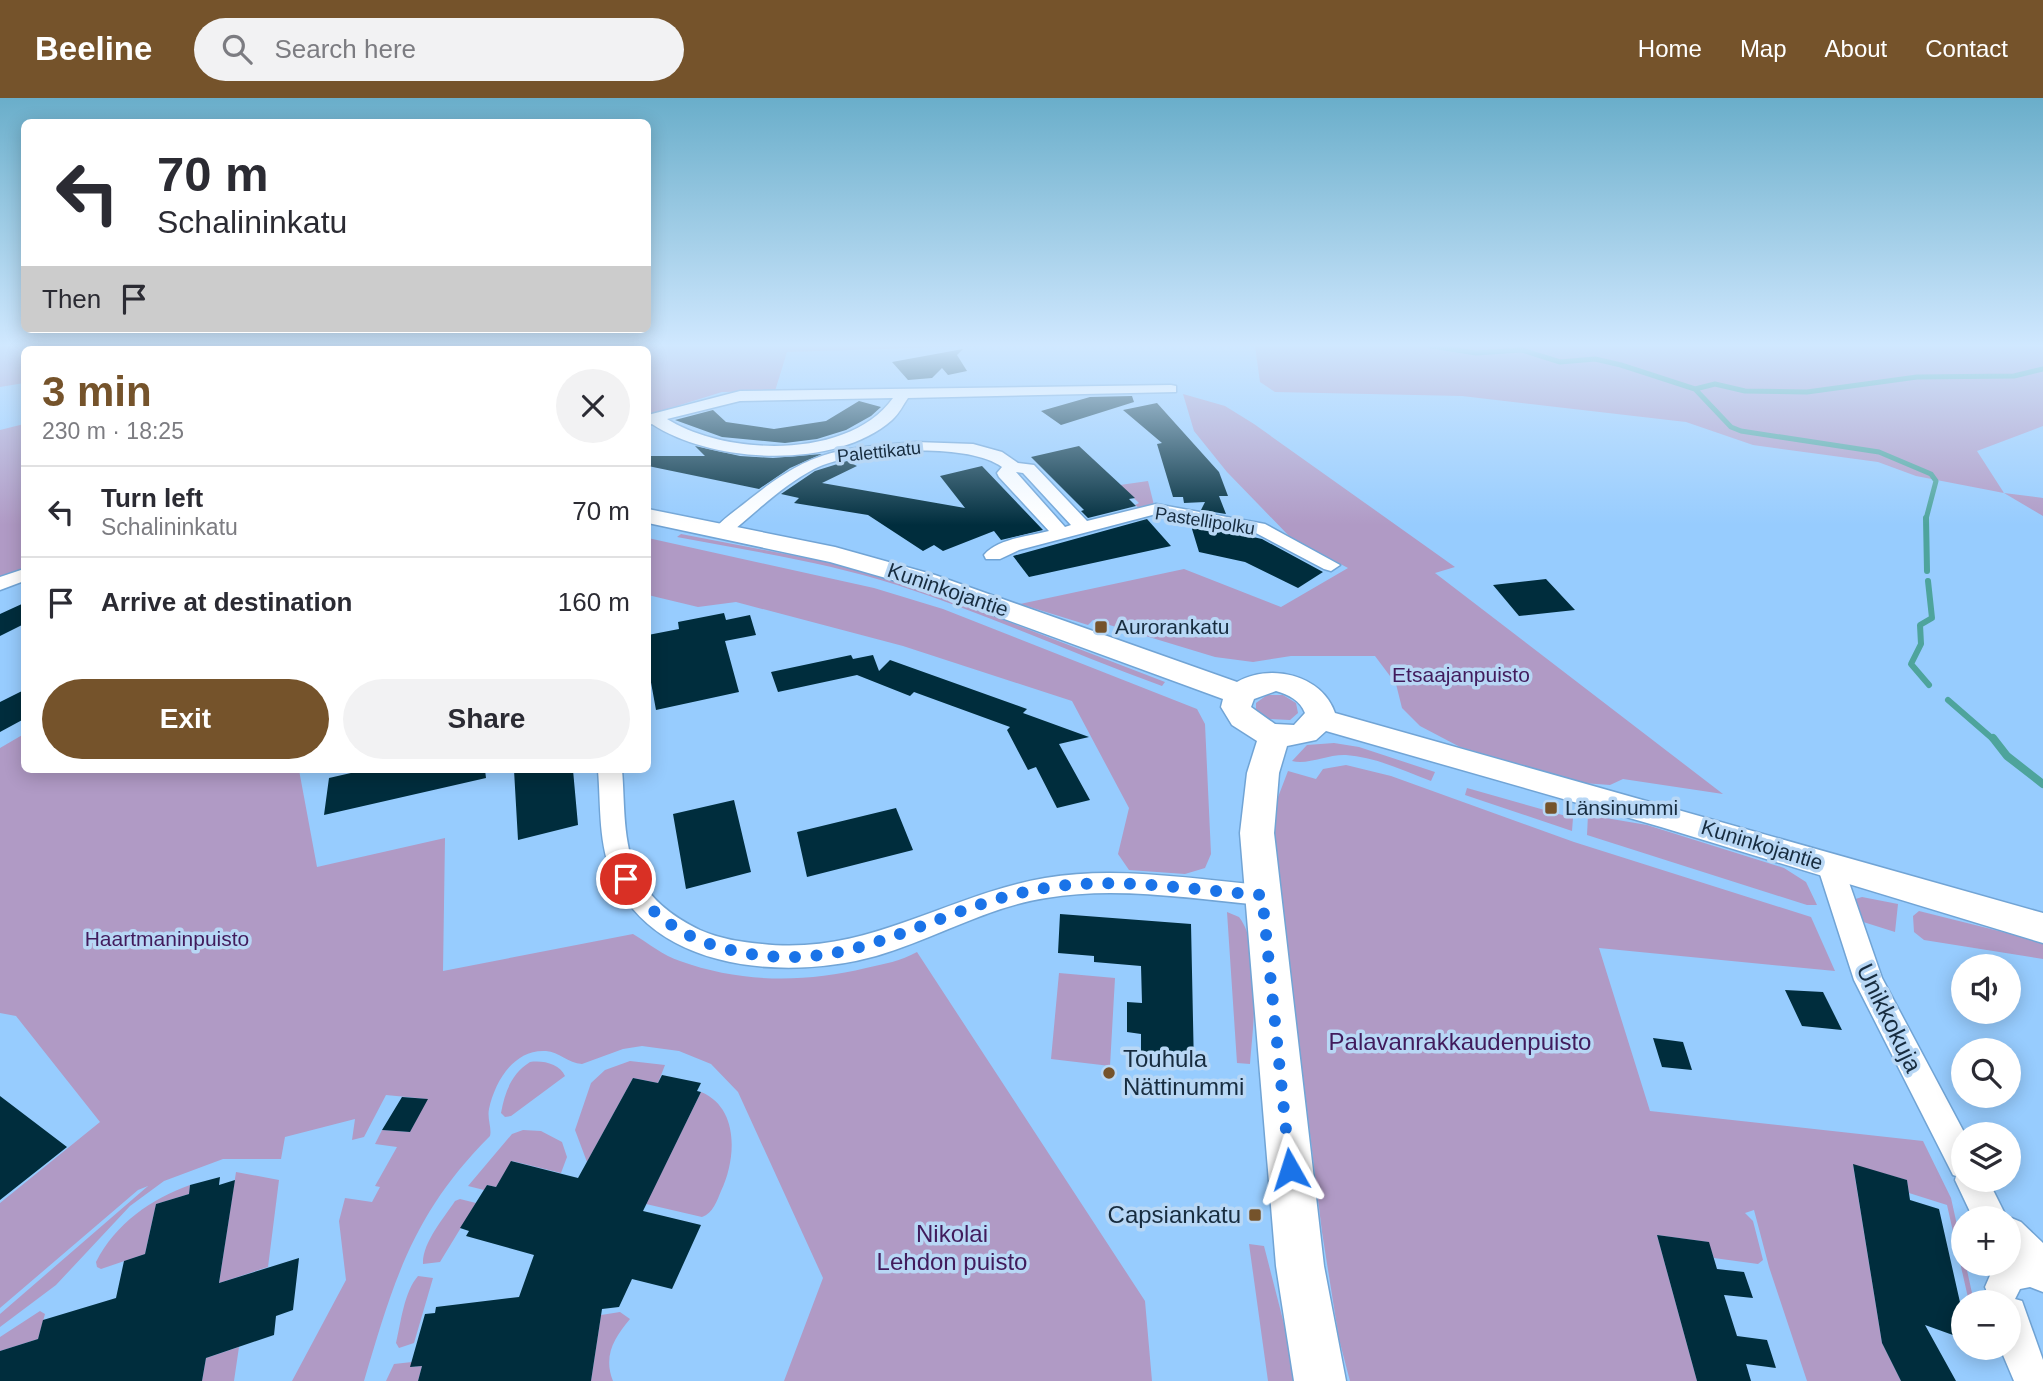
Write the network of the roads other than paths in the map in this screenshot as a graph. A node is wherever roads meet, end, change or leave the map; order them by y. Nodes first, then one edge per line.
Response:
1 (698, 406) edge
2 (896, 406) edge
3 (651, 419) edge
4 (832, 450) junction
5 (1013, 467) junction
6 (651, 517) edge
7 (1082, 527) junction
8 (722, 531) junction
9 (1062, 534) junction
10 (993, 555) dead end
11 (1331, 565) dead end
12 (21, 576) edge
13 (0, 584) edge
14 (1240, 694) junction
15 (1319, 719) junction
16 (1275, 735) junction
17 (610, 773) edge
18 (1830, 865) junction
19 (1262, 895) junction
20 (2043, 928) edge
21 (1951, 1139) edge
22 (2021, 1246) edge
23 (2043, 1267) edge
24 (2043, 1275) edge
25 (2005, 1290) edge
26 (2021, 1357) edge
27 (1320, 1381) edge
28 (2034, 1381) edge

1 - 3 street
2 - 4 street
3 - 4 street
4 - 5 street, Palettikatu
4 - 8 street, Palettikatu
5 - 7 street, Palettikatu
5 - 9 street
6 - 8 main road, Kuninkojantie
7 - 9 street, Pastellipolku
7 - 11 street, Pastellipolku
8 - 14 main road, Kuninkojantie
9 - 10 street, Pastellipolku
12 - 13 street
14 - 15 main road
14 - 16 main road
15 - 16 main road
15 - 18 main road, Kuninkojantie
16 - 19 main road
17 - 19 street
18 - 20 main road, Kuninkojantie
18 - 21 street, Unikkokuja
19 - 27 main road
22 - 23 street
24 - 25 street
26 - 28 street

